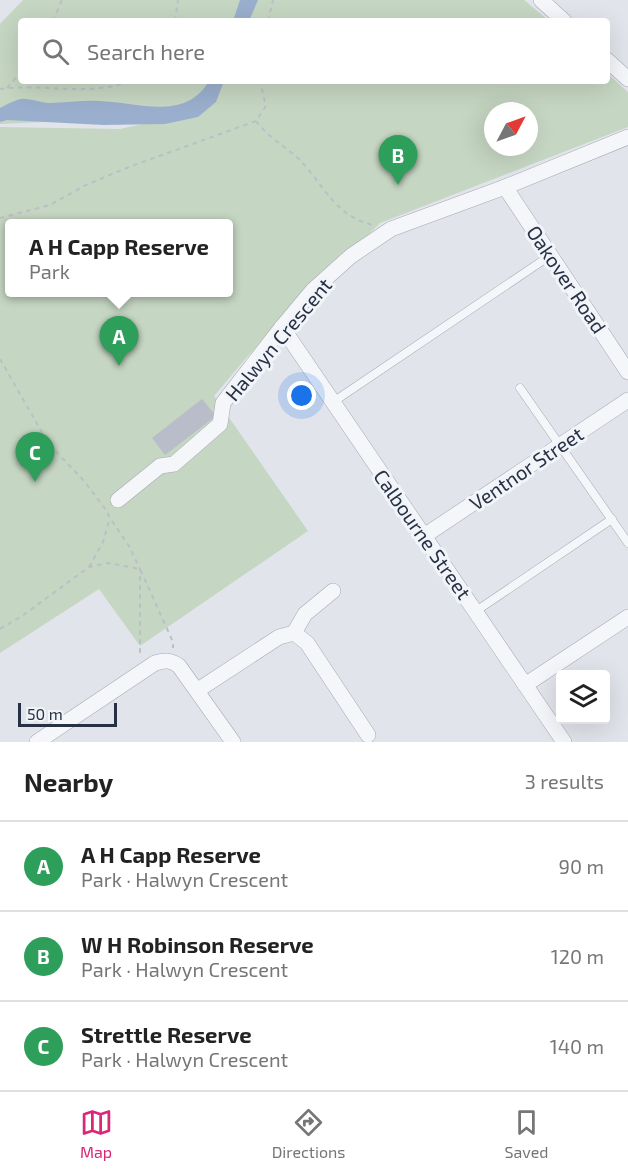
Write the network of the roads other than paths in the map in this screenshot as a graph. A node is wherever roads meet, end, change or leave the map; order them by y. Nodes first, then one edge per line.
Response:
1 (541, 0) edge
2 (561, 18) edge
3 (610, 63) edge
4 (628, 79) edge
5 (628, 137) edge
6 (506, 187) junction
7 (551, 255) junction
8 (282, 327) junction
9 (628, 372) edge
10 (520, 387) dead end
11 (628, 399) edge
12 (333, 402) junction
13 (561, 445) junction
14 (118, 500) dead end
15 (612, 519) junction
16 (424, 536) junction
17 (628, 543) edge
18 (333, 591) dead end
19 (476, 611) junction
20 (628, 617) edge
21 (294, 633) junction
22 (525, 685) junction
23 (198, 690) junction
24 (368, 735) dead end
25 (37, 742) edge
26 (233, 742) edge
27 (564, 742) edge

1 - 2 street
3 - 4 street
5 - 6 street, Halwyn Crescent
6 - 7 street, Oakover Road
6 - 8 street, Halwyn Crescent
7 - 9 street, Oakover Road
7 - 12 lane
8 - 12 street, Calbourne Street
8 - 14 street, Halwyn Crescent
10 - 13 lane
11 - 13 street, Ventnor Street
12 - 16 street, Calbourne Street
13 - 15 lane
13 - 16 street, Ventnor Street
15 - 17 lane
15 - 19 lane
16 - 19 street, Calbourne Street
18 - 21 street
19 - 22 street, Calbourne Street
20 - 22 street
21 - 23 street
21 - 24 street
22 - 27 street, Calbourne Street
23 - 25 street
23 - 26 street

